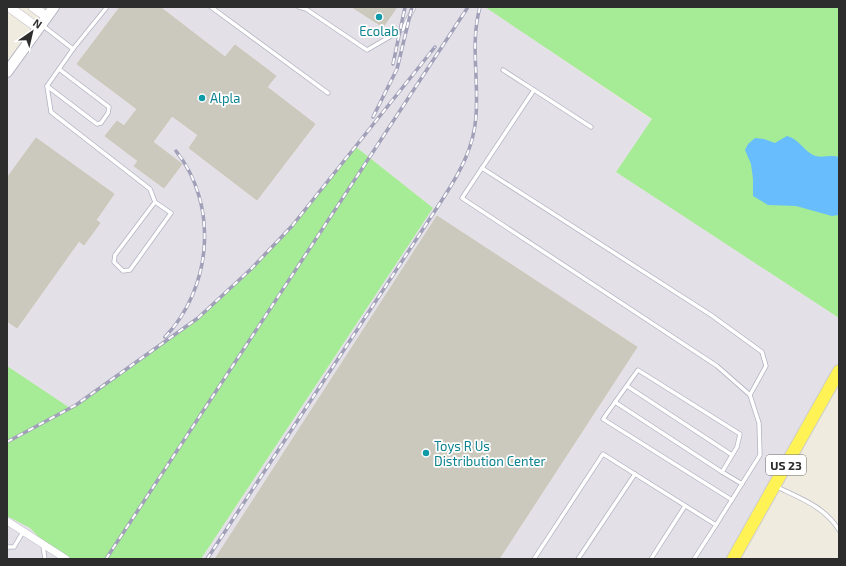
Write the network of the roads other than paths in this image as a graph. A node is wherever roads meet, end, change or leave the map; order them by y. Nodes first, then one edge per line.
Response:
1 (9, 7) edge
2 (33, 7) edge
3 (54, 7) edge
4 (107, 7) edge
5 (211, 7) edge
6 (299, 7) edge
7 (414, 7) edge
8 (42, 23) junction
9 (74, 49) junction
10 (59, 69) junction
11 (503, 70) dead end
12 (7, 72) edge
13 (47, 86) junction
14 (534, 90) junction
15 (328, 93) dead end
16 (591, 127) dead end
17 (482, 168) junction
18 (154, 202) junction
19 (839, 370) edge
20 (627, 386) junction
21 (750, 395) junction
22 (615, 402) junction
23 (732, 455) junction
24 (722, 472) junction
25 (635, 474) junction
26 (742, 484) junction
27 (774, 486) junction
28 (732, 500) junction
29 (686, 506) junction
30 (7, 521) edge
31 (716, 525) junction
32 (839, 530) edge
33 (23, 532) junction
34 (43, 545) junction
35 (7, 547) edge
36 (45, 559) edge
37 (66, 559) edge
38 (534, 559) edge
39 (578, 559) edge
40 (650, 559) edge
41 (694, 559) edge
42 (733, 559) edge

1 - 8 street
2 - 8 street
3 - 8 main road
4 - 9 lane
5 - 15 lane
6 - 7 lane
8 - 9 lane
8 - 12 main road
9 - 10 lane
10 - 13 lane
10 - 13 lane
11 - 14 lane
13 - 18 lane
14 - 16 lane
14 - 17 lane
17 - 21 lane
17 - 21 lane
18 - 18 lane
19 - 27 main road, US 23
20 - 22 lane
20 - 23 lane
20 - 23 lane
21 - 26 lane
22 - 24 lane
22 - 28 lane
23 - 24 lane
24 - 26 lane
25 - 29 lane
25 - 38 lane
25 - 39 lane
26 - 28 lane
27 - 32 lane
27 - 42 main road, US 23
28 - 31 lane
29 - 31 lane
29 - 40 lane
30 - 33 street
31 - 41 lane
33 - 34 street
33 - 35 lane
34 - 36 lane
34 - 37 street

